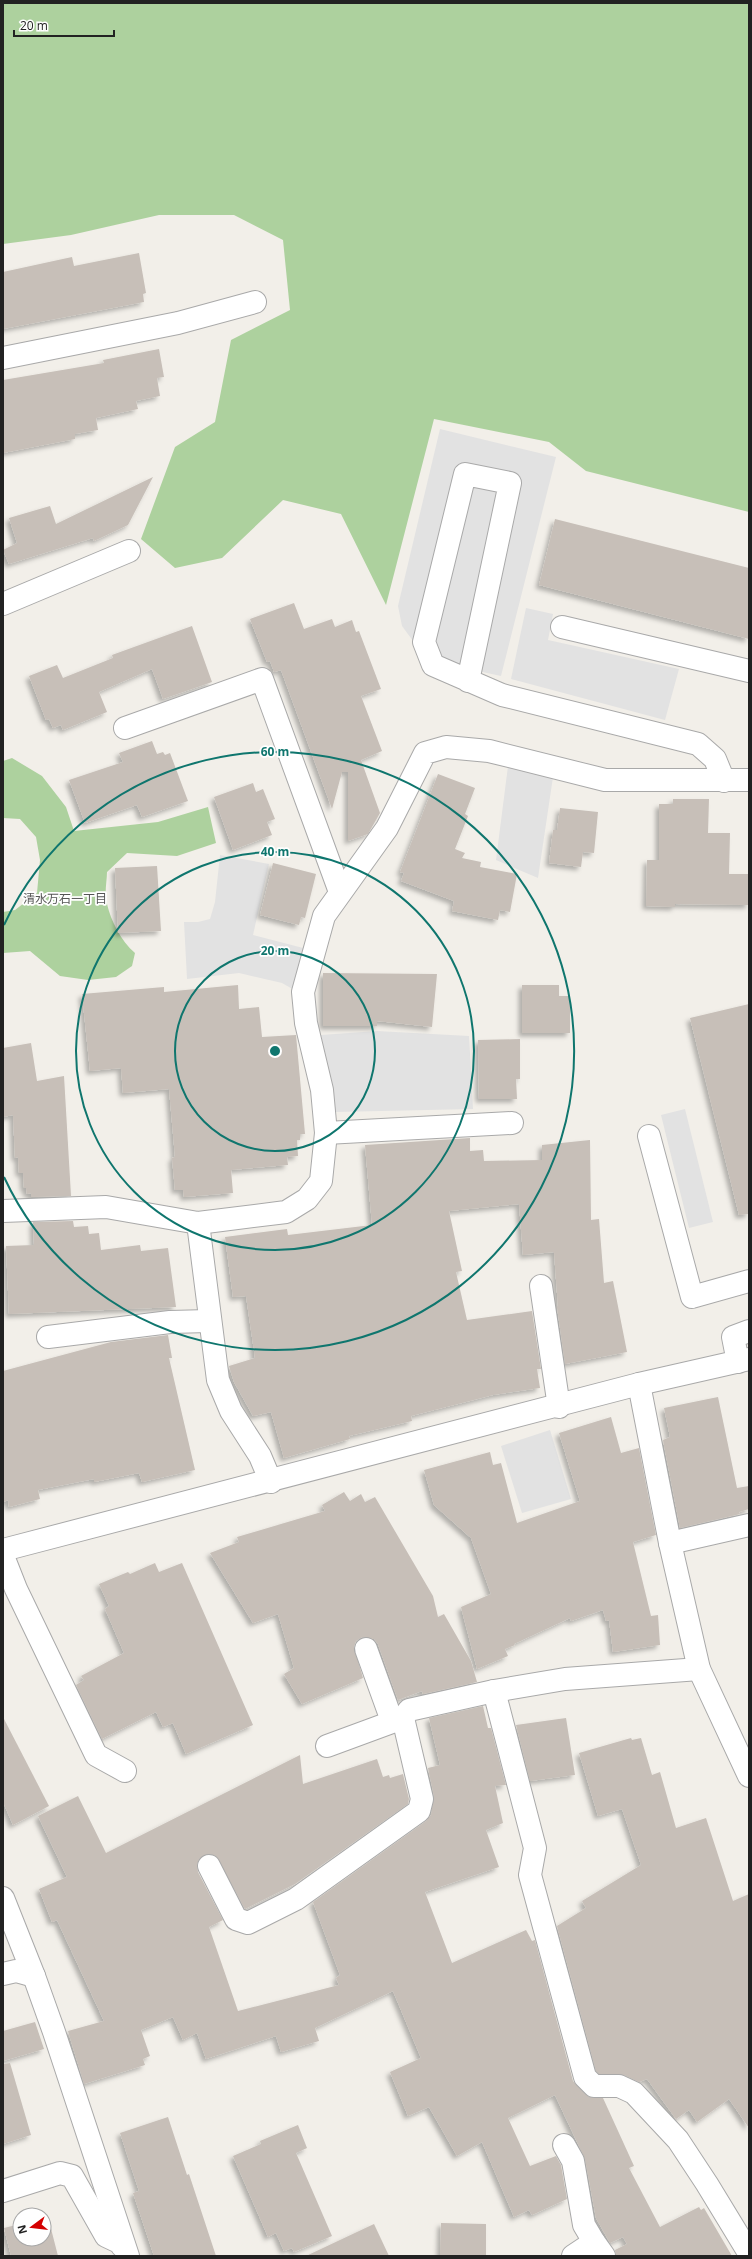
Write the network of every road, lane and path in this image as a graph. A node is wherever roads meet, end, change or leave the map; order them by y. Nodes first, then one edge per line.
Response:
1 (255, 302) dead end
2 (3, 358) edge
3 (129, 551) dead end
4 (3, 604) edge
5 (562, 626) dead end
6 (749, 671) edge
7 (468, 681) junction
8 (125, 728) dead end
9 (749, 780) edge
10 (724, 781) junction
11 (340, 892) junction
12 (512, 1123) dead end
13 (326, 1133) junction
14 (649, 1136) dead end
15 (3, 1210) edge
16 (198, 1224) junction
17 (749, 1281) edge
18 (541, 1286) dead end
19 (209, 1321) junction
20 (749, 1331) edge
21 (48, 1336) dead end
22 (744, 1361) edge
23 (639, 1384) junction
24 (559, 1407) junction
25 (271, 1482) junction
26 (749, 1525) edge
27 (670, 1542) junction
28 (3, 1550) edge
29 (3, 1556) edge
30 (366, 1649) dead end
31 (699, 1668) junction
32 (494, 1691) junction
33 (397, 1720) junction
34 (327, 1746) dead end
35 (125, 1771) dead end
36 (749, 1776) edge
37 (209, 1866) dead end
38 (3, 1898) edge
39 (3, 1974) edge
40 (34, 1976) junction
41 (564, 2145) dead end
42 (3, 2191) edge
43 (599, 2249) edge
44 (121, 2252) edge
45 (749, 2253) edge
46 (574, 2256) edge

1 - 2 street
3 - 4 street
5 - 6 street
7 - 7 street
7 - 10 street
8 - 11 street
9 - 10 street
10 - 11 street
11 - 13 street
12 - 13 street
13 - 16 street
14 - 17 street
15 - 16 street
16 - 19 street
18 - 24 street
19 - 21 street
19 - 25 street
20 - 22 street
22 - 23 street
23 - 24 street
23 - 27 street
24 - 25 street
25 - 28 street
26 - 27 street
27 - 31 street
29 - 35 street
30 - 33 street
31 - 32 street
31 - 36 street
32 - 33 street
32 - 45 street
33 - 34 street
33 - 37 street
38 - 40 street
39 - 40 street
40 - 44 street
41 - 43 street
42 - 44 street
43 - 46 street

